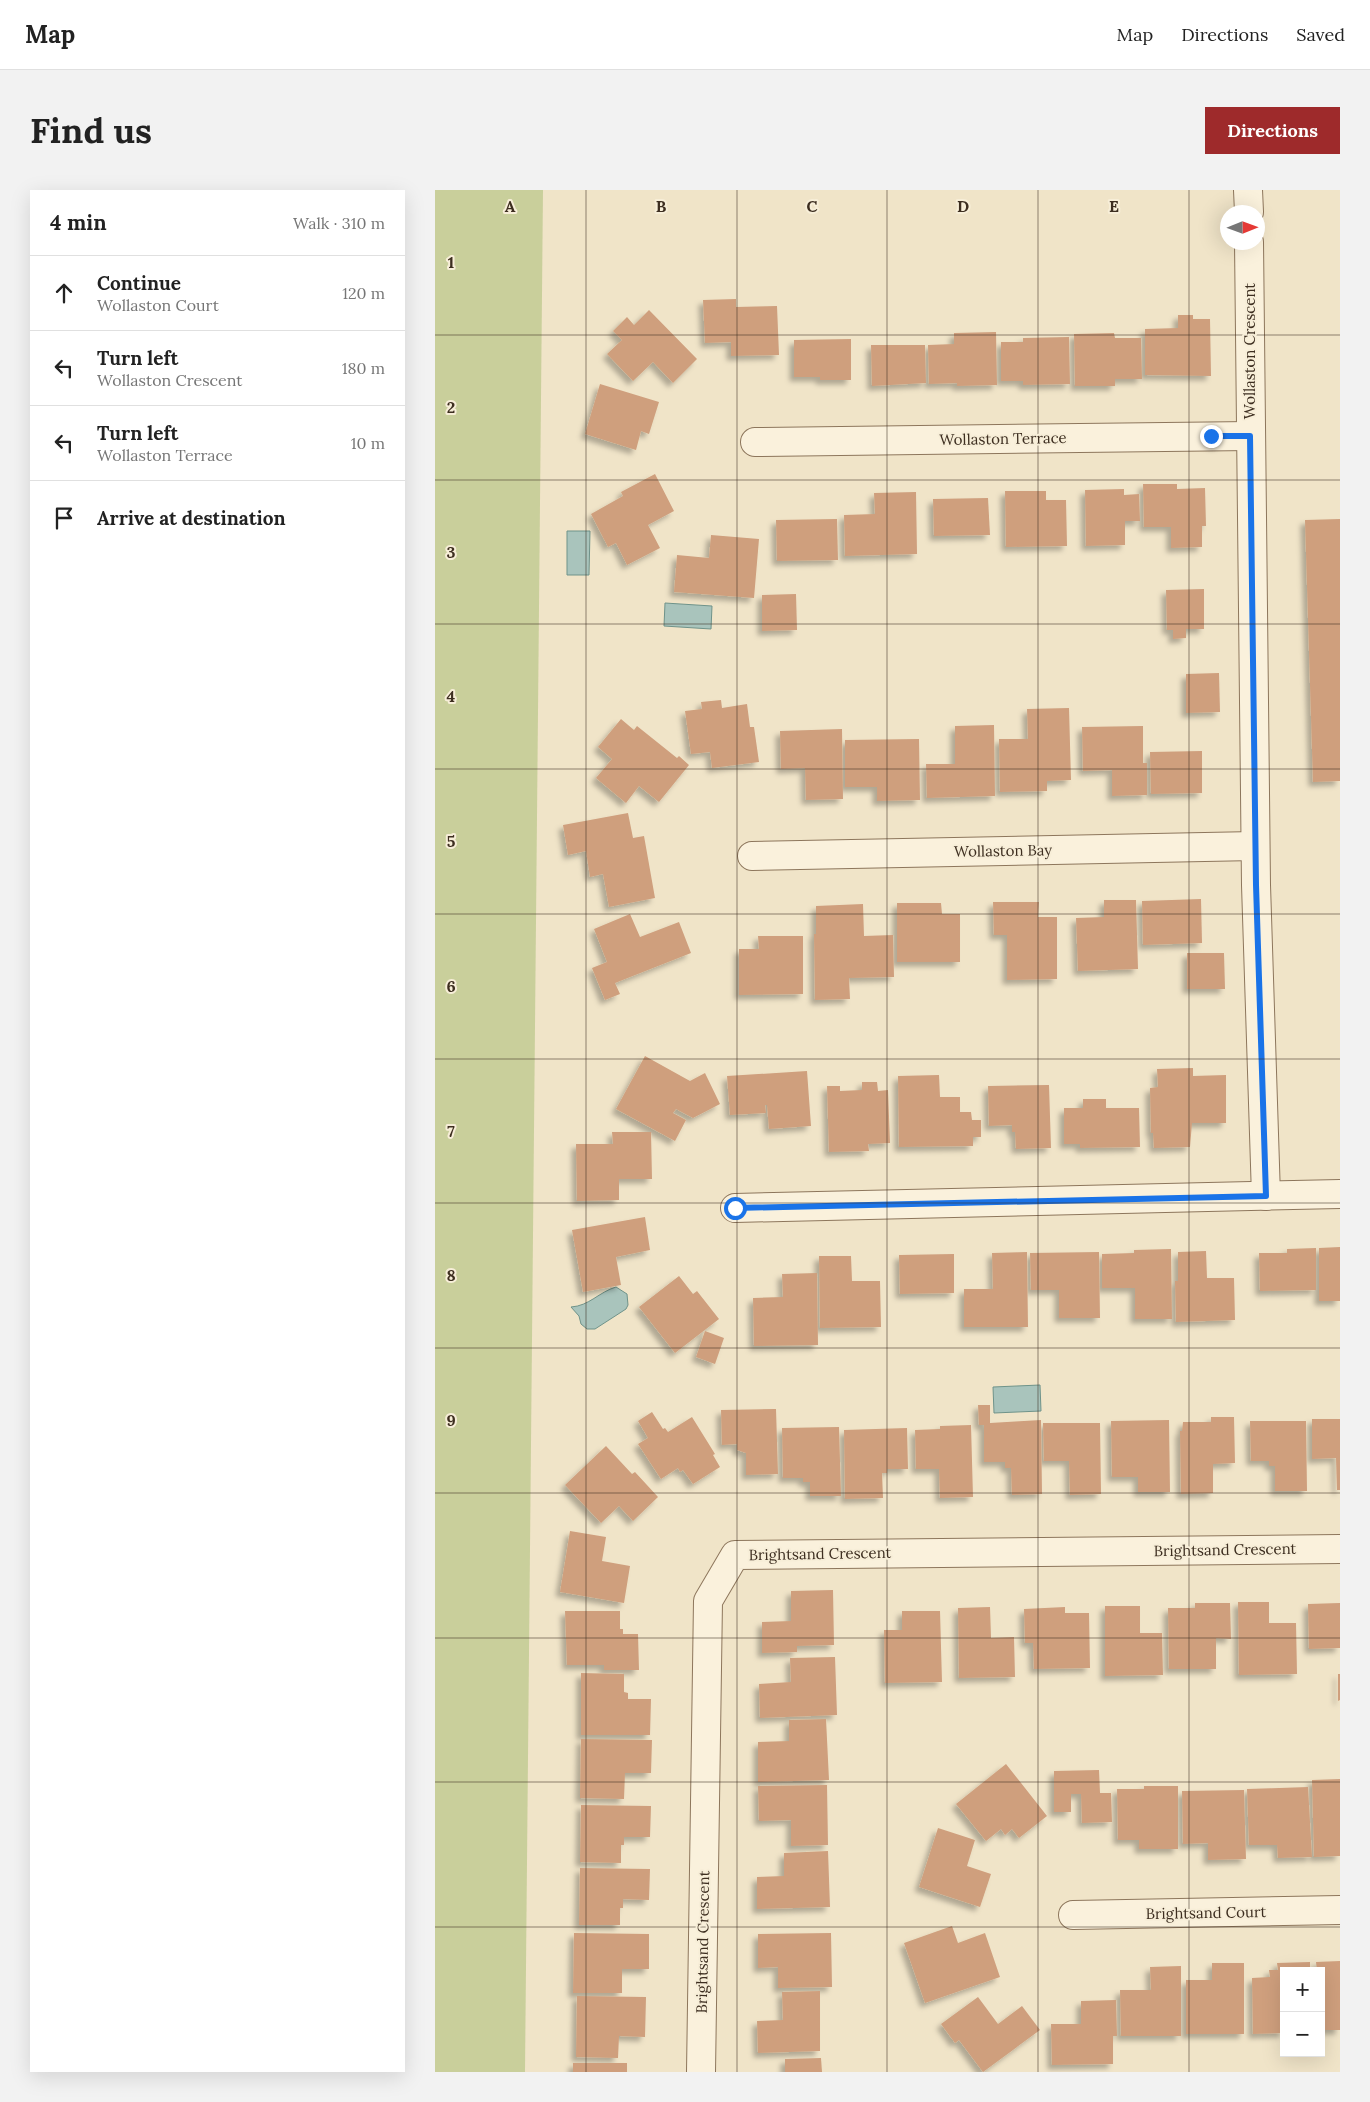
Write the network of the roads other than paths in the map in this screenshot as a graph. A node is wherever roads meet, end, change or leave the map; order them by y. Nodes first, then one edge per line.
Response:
1 (1249, 190) edge
2 (1249, 205) edge
3 (1249, 250) edge
4 (1250, 436) junction
5 (755, 442) dead end
6 (1255, 846) junction
7 (752, 856) dead end
8 (1340, 1194) edge
9 (1266, 1196) junction
10 (735, 1208) dead end
11 (1340, 1549) edge
12 (1340, 1910) edge
13 (1073, 1915) dead end
14 (701, 2072) edge

1 - 2 street
3 - 4 street, Wollaston Crescent
4 - 5 street, Wollaston Terrace
4 - 6 street, Wollaston Crescent
6 - 7 street, Wollaston Bay
6 - 9 street, Wollaston Crescent
8 - 9 street
9 - 10 street
11 - 14 street, Brightsand Crescent
12 - 13 street, Brightsand Court

